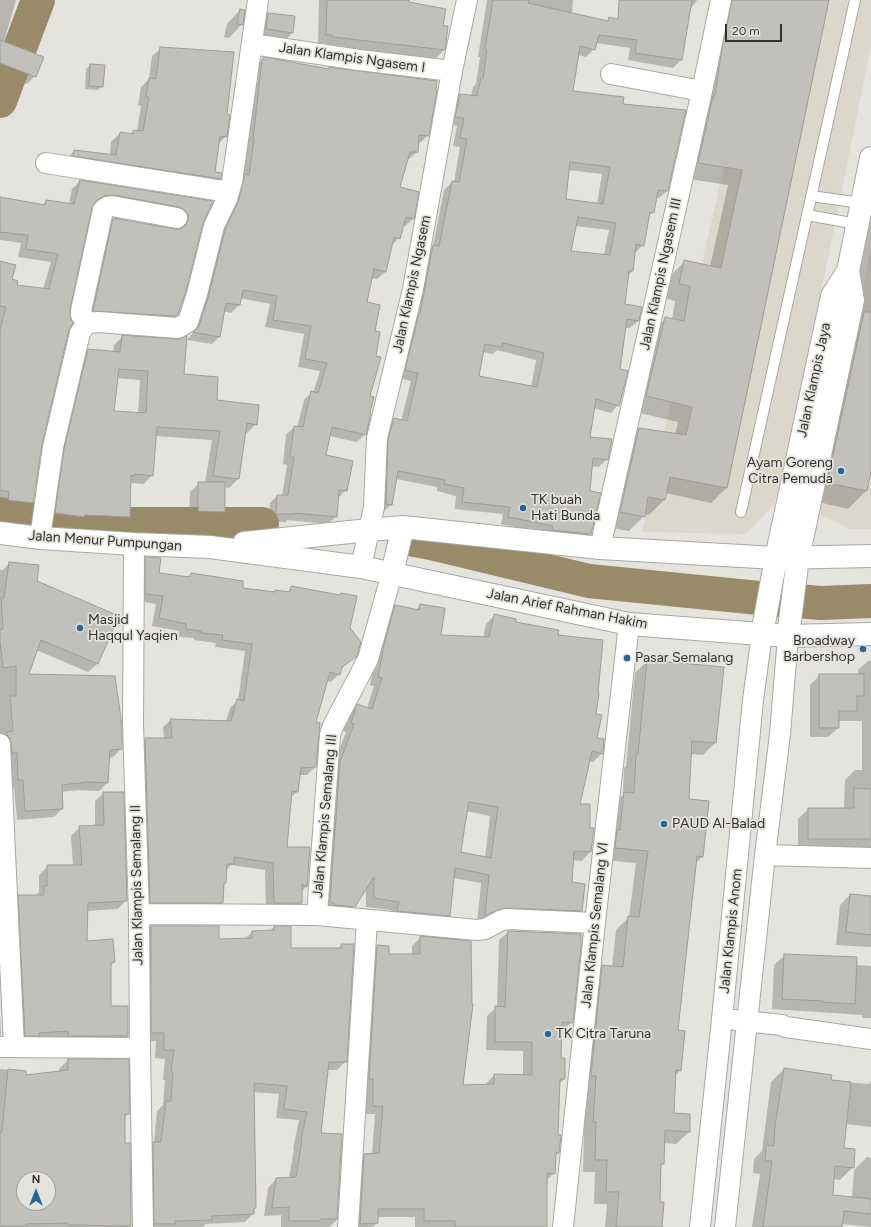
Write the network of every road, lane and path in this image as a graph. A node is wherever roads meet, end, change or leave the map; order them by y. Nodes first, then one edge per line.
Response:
1 (258, 0) edge
2 (467, 0) edge
3 (721, 0) edge
4 (855, 0) edge
5 (252, 44) junction
6 (452, 71) junction
7 (611, 74) dead end
8 (702, 91) junction
9 (871, 158) edge
10 (46, 163) dead end
11 (229, 192) junction
12 (811, 196) junction
13 (861, 203) junction
14 (807, 215) junction
15 (177, 218) dead end
16 (857, 224) junction
17 (848, 271) junction
18 (89, 323) junction
19 (741, 512) dead end
20 (42, 525) junction
21 (403, 527) junction
22 (369, 530) junction
23 (0, 533) edge
24 (134, 544) junction
25 (210, 547) junction
26 (600, 548) junction
27 (871, 556) edge
28 (775, 564) junction
29 (797, 565) junction
30 (361, 567) junction
31 (392, 573) junction
32 (629, 624) junction
33 (763, 625) junction
34 (789, 627) junction
35 (871, 634) edge
36 (753, 700) junction
37 (784, 701) junction
38 (0, 744) edge
39 (765, 855) junction
40 (871, 858) edge
41 (139, 914) junction
42 (317, 915) junction
43 (367, 920) junction
44 (595, 923) junction
45 (722, 1019) junction
46 (748, 1023) junction
47 (871, 1039) edge
48 (7, 1047) edge
49 (140, 1048) junction
50 (143, 1227) edge
51 (348, 1227) edge
52 (563, 1227) edge
53 (700, 1227) edge
54 (725, 1227) edge

1 - 5 street
2 - 6 street, Jalan Klampis Ngasem
3 - 8 street, Jalan Klampis Ngasem III
4 - 12 lane
5 - 6 street, Jalan Klampis Ngasem I
5 - 11 street
6 - 22 street, Jalan Klampis Ngasem
7 - 8 street
8 - 26 street, Jalan Klampis Ngasem III
9 - 13 street, Jalan Klampis Jaya
10 - 11 street
11 - 18 street
12 - 13 lane
12 - 14 lane
13 - 16 street, Jalan Klampis Jaya
14 - 16 lane
14 - 19 lane
15 - 18 street
16 - 17 street, Jalan Klampis Jaya
17 - 28 street, Jalan Klampis Jaya
17 - 29 street, Jalan Klampis Jaya
18 - 20 street
20 - 23 street, Jalan Menur Pumpungan
20 - 24 street, Jalan Menur Pumpungan
21 - 22 street
21 - 26 street
21 - 31 street, Jalan Klampis Semalang III
22 - 25 street, Jalan Menur Pumpungan
22 - 30 street, Jalan Klampis Ngasem
24 - 25 street, Jalan Menur Pumpungan
24 - 41 street, Jalan Klampis Semalang II
25 - 30 street, Jalan Menur Pumpungan
26 - 28 street
27 - 29 street
28 - 29 street
28 - 33 street, Jalan Klampis Jaya
29 - 34 street, Jalan Klampis Jaya
30 - 31 street, Jalan Arief Rahman Hakim
31 - 32 street, Jalan Arief Rahman Hakim
31 - 42 street, Jalan Klampis Semalang III
32 - 33 street, Jalan Arief Rahman Hakim
32 - 44 street, Jalan Klampis Semalang VI
33 - 34 street, Jalan Arief Rahman Hakim
33 - 36 street, Jalan Klampis Anom
34 - 35 street, Jalan Arief Rahman Hakim
34 - 37 street, Jalan Klampis Anom
36 - 37 street
36 - 45 street, Jalan Klampis Anom
37 - 39 street, Jalan Klampis Anom
38 - 48 street
39 - 40 street
39 - 46 street, Jalan Klampis Anom
41 - 42 street, Jalan Klampis Semalang III
41 - 49 street, Jalan Klampis Semalang II
42 - 43 street
43 - 44 street
43 - 51 street
44 - 52 street, Jalan Klampis Semalang VI
45 - 46 street
45 - 53 street, Jalan Klampis Anom
46 - 47 street
46 - 54 street, Jalan Klampis Anom
48 - 49 street
49 - 50 street, Jalan Klampis Semalang II

